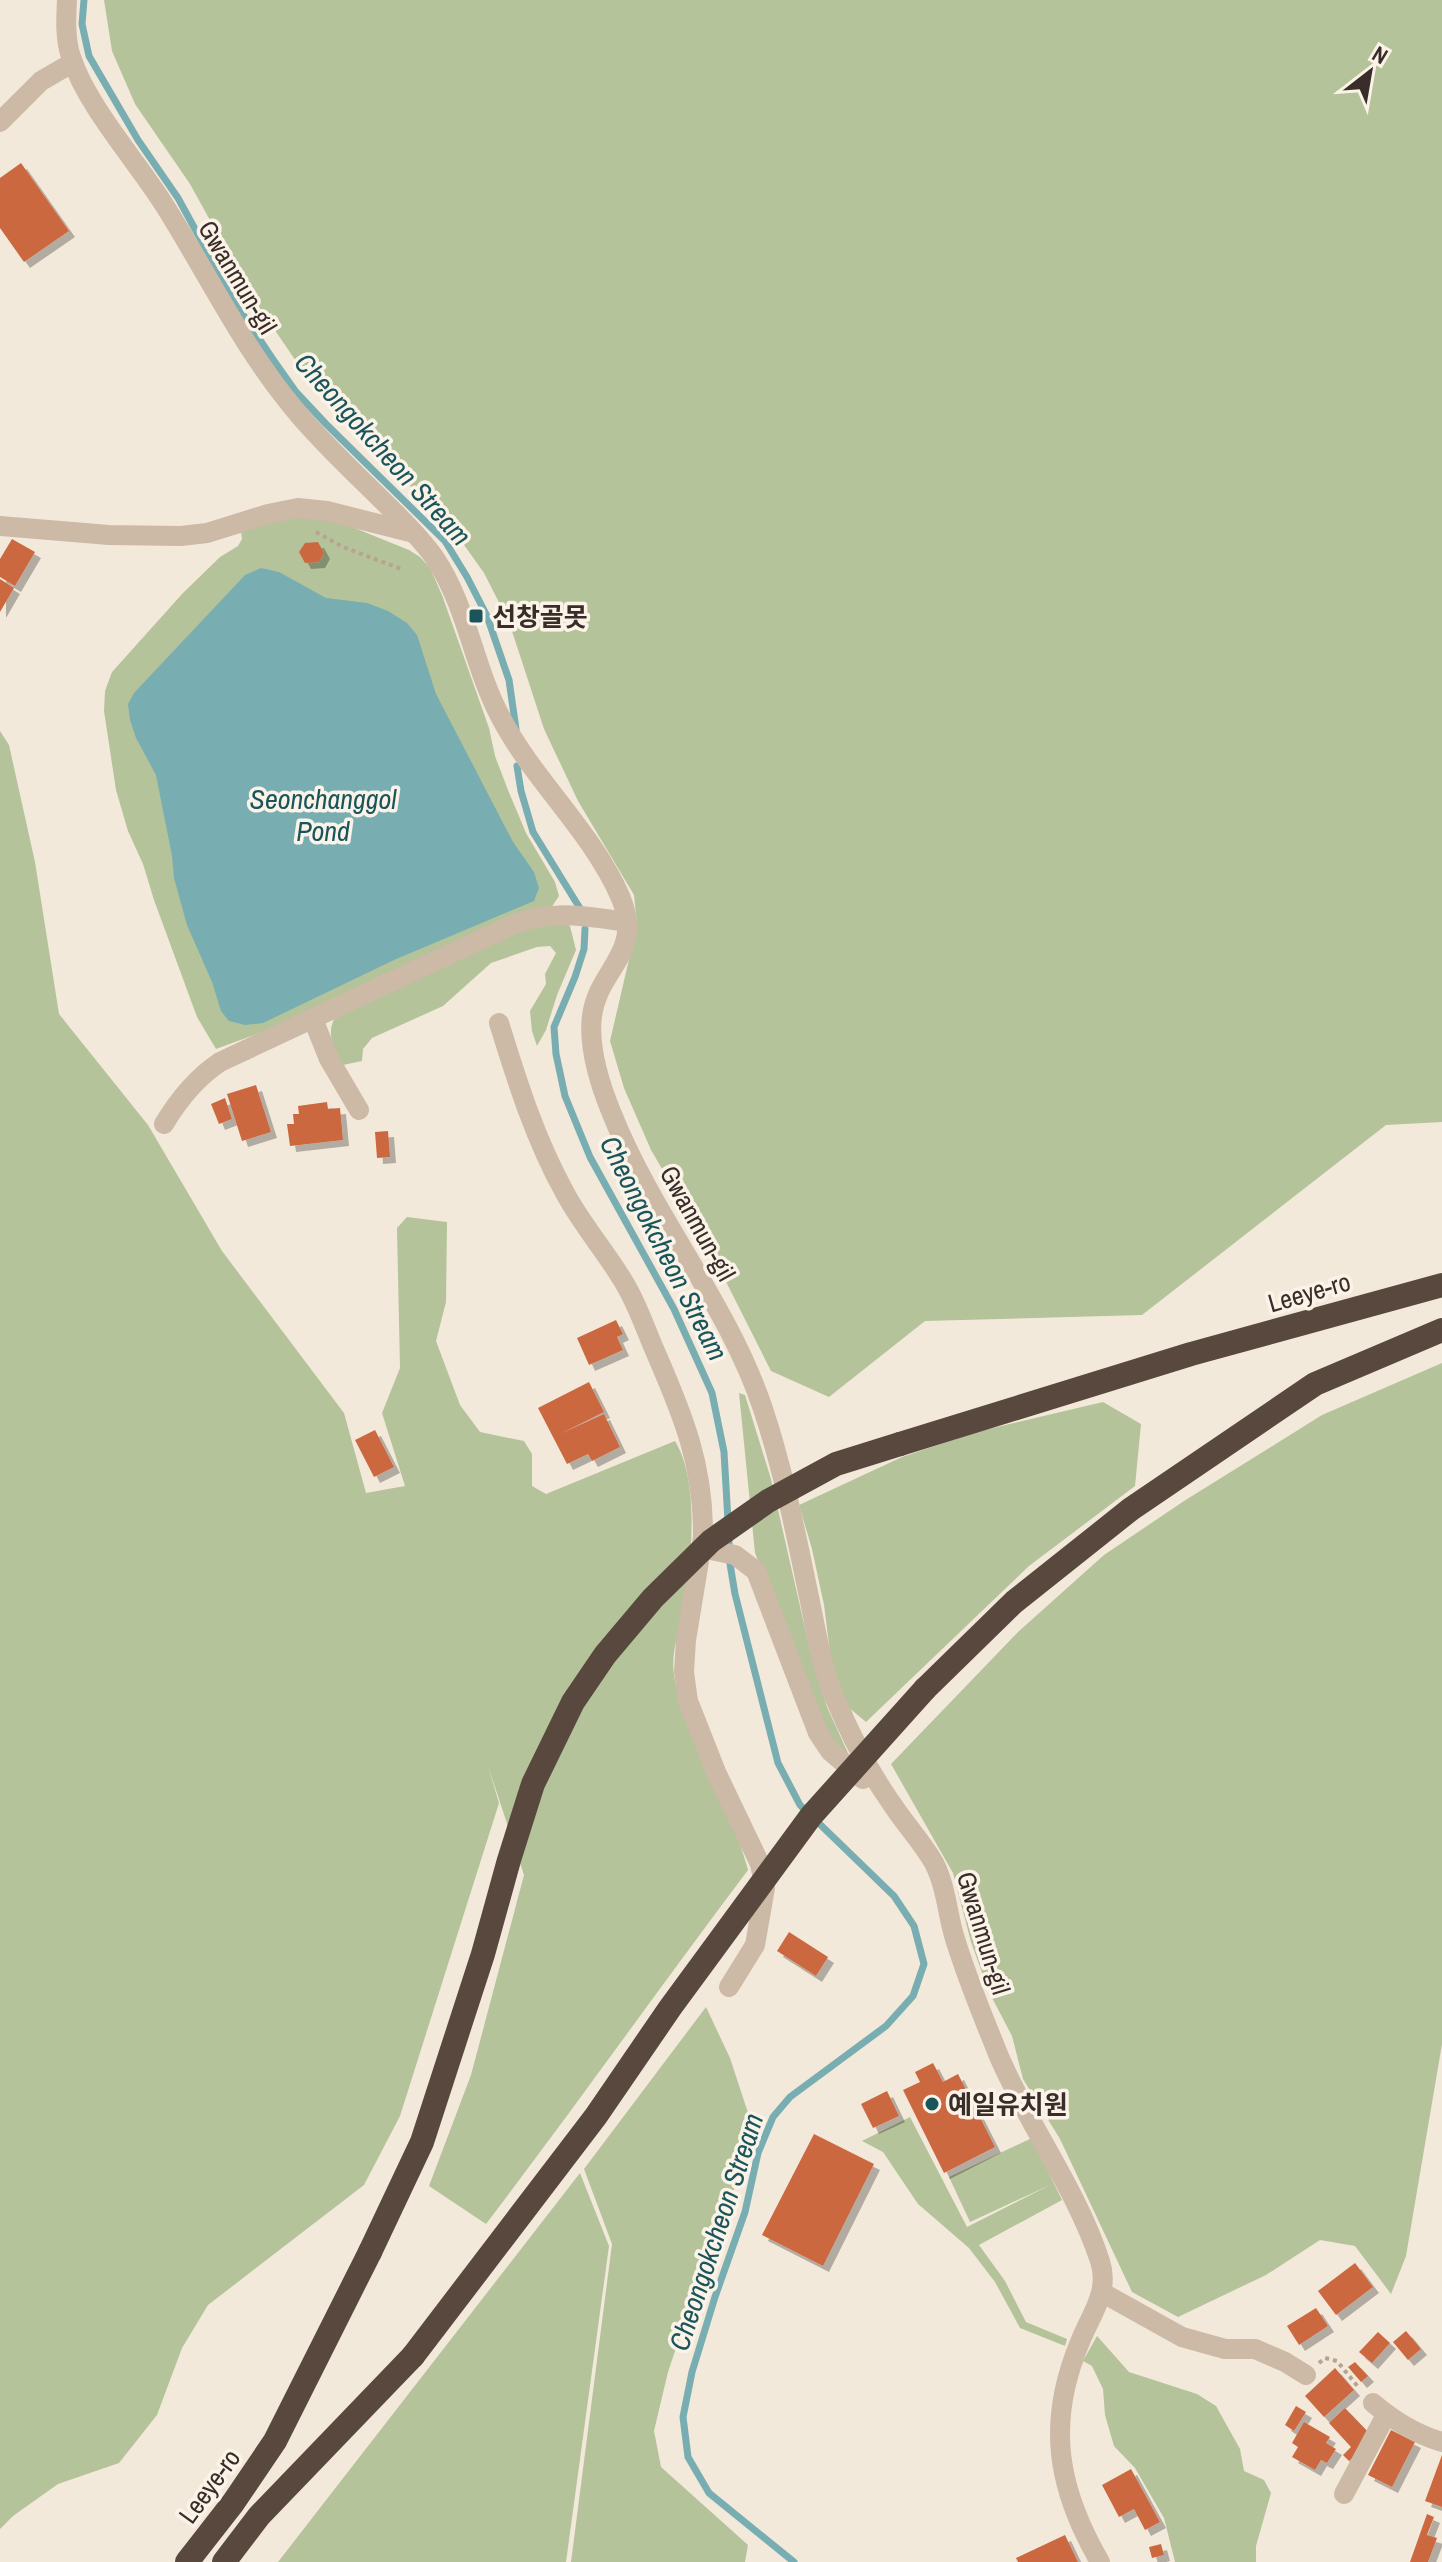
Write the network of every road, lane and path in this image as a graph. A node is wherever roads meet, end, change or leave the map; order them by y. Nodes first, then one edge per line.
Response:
1 (67, 0) edge
2 (72, 63) junction
3 (0, 122) edge
4 (298, 508) junction
5 (0, 526) edge
6 (414, 533) junction
7 (404, 570) dead end
8 (627, 922) junction
9 (313, 1019) junction
10 (499, 1023) dead end
11 (359, 1110) dead end
12 (164, 1124) dead end
13 (1442, 1285) edge
14 (1442, 1330) edge
15 (701, 1548) junction
16 (888, 1799) junction
17 (729, 1987) dead end
18 (1103, 2293) junction
19 (1306, 2375) joint
20 (1380, 2409) junction
21 (1442, 2442) edge
22 (1344, 2494) dead end
23 (187, 2562) edge
24 (224, 2562) edge
25 (1100, 2562) edge

1 - 2 street, Gwanmun-gil
2 - 3 street
2 - 6 street, Gwanmun-gil
4 - 5 street
4 - 6 street
4 - 7 path
6 - 8 street, Gwanmun-gil
8 - 9 street
8 - 16 street, Gwanmun-gil
9 - 11 street
9 - 12 street
10 - 15 street
13 - 23 highway, Leeye-ro, bridge
14 - 24 highway, bridge
15 - 16 street
15 - 17 street
16 - 18 street, Gwanmun-gil
18 - 19 street
18 - 25 street
19 - 20 path
20 - 21 street
20 - 22 street

